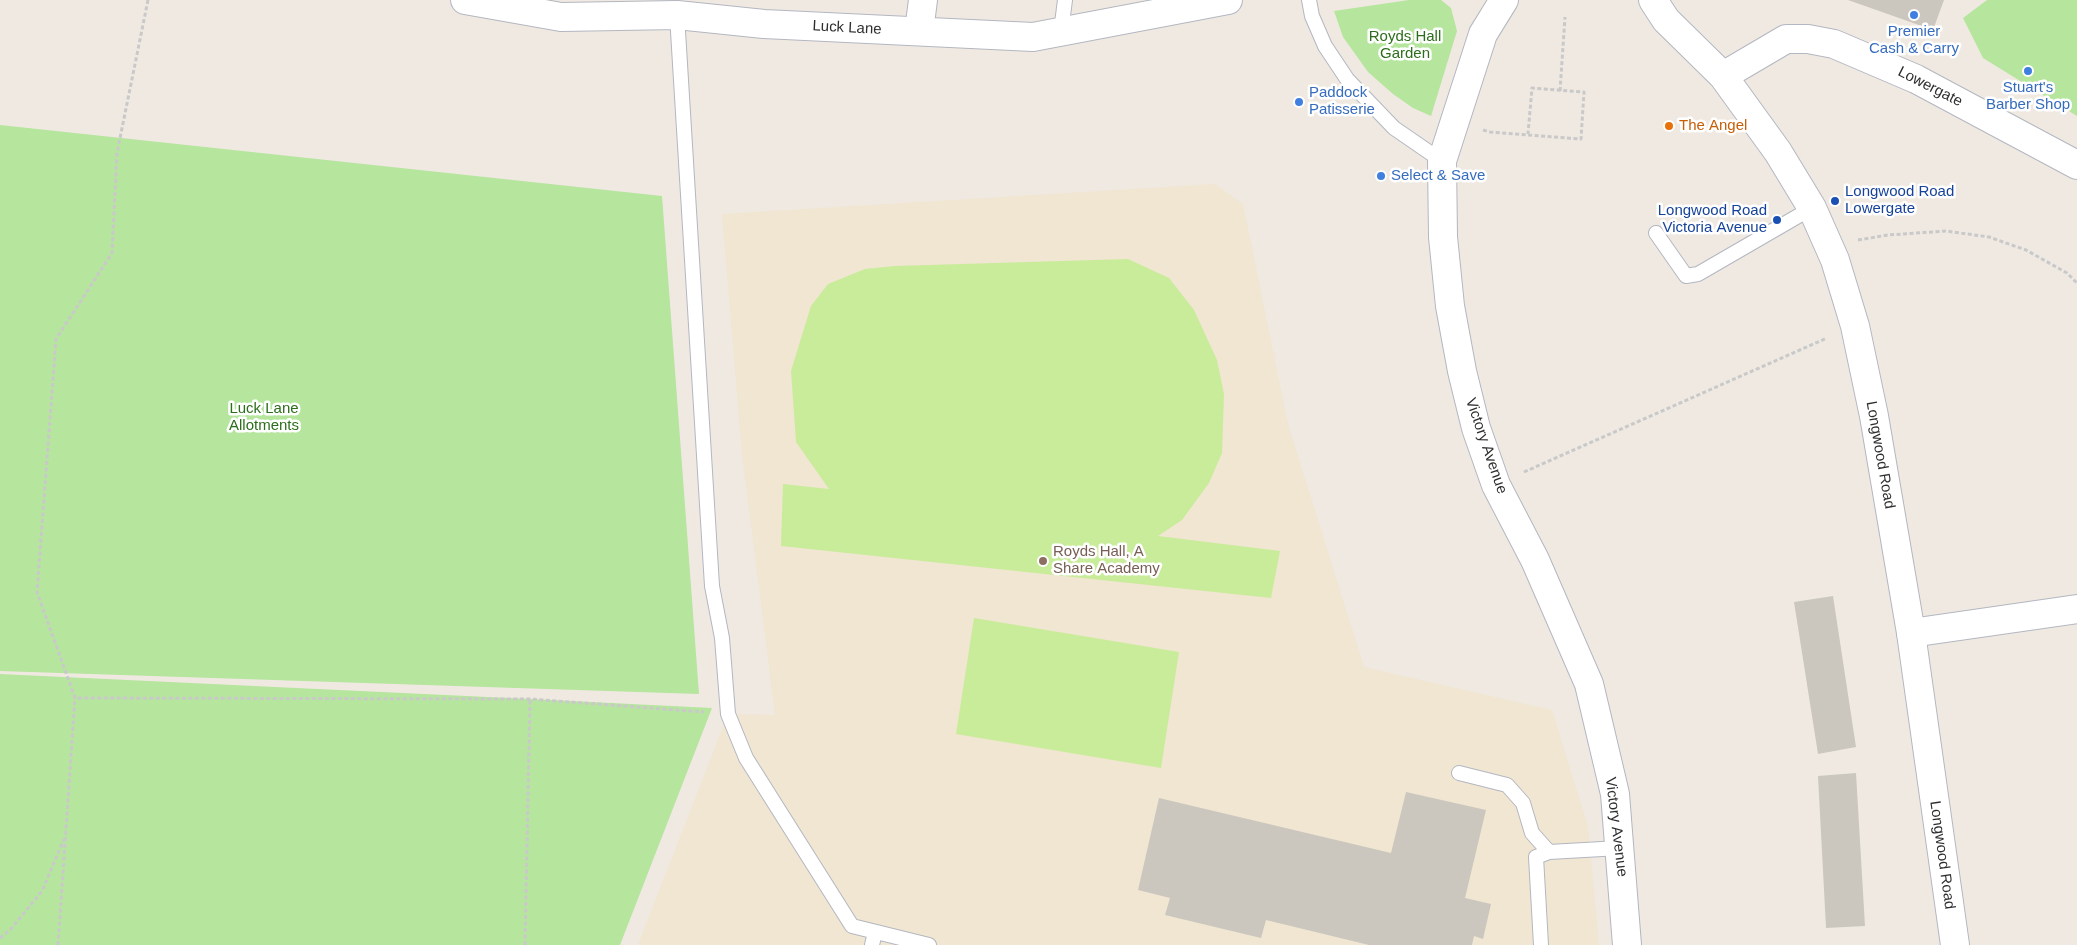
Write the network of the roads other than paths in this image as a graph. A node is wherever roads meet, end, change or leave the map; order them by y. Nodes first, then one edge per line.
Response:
1 (466, 0) edge
2 (923, 0) edge
3 (1066, 0) edge
4 (1228, 0) edge
5 (1309, 0) edge
6 (1504, 0) edge
7 (1631, 0) edge
8 (677, 7) edge
9 (1659, 10) edge
10 (919, 31) junction
11 (1061, 31) junction
12 (1723, 76) junction
13 (1442, 160) junction
14 (2077, 165) edge
15 (1812, 208) junction
16 (1656, 233) dead end
17 (2077, 609) edge
18 (1911, 633) junction
19 (1459, 774) dead end
20 (1620, 848) junction
21 (1549, 852) junction
22 (873, 938) edge
23 (929, 945) edge
24 (1541, 945) edge
25 (1627, 945) edge
26 (1955, 945) edge

1 - 8 street, Luck Lane
2 - 10 street
3 - 11 lane
4 - 11 street, Luck Lane
5 - 13 lane
6 - 13 street, Victory Avenue
7 - 9 street, Longwood Road
8 - 10 street, Luck Lane
8 - 22 lane
9 - 12 street, Longwood Road
10 - 11 street, Luck Lane
12 - 14 street, Lowergate
12 - 15 street, Longwood Road
13 - 20 street, Victory Avenue
15 - 16 lane
15 - 18 street, Longwood Road
17 - 18 street
18 - 26 street, Longwood Road
19 - 21 lane
20 - 21 lane
20 - 25 street, Victory Avenue
21 - 24 lane
22 - 23 lane

